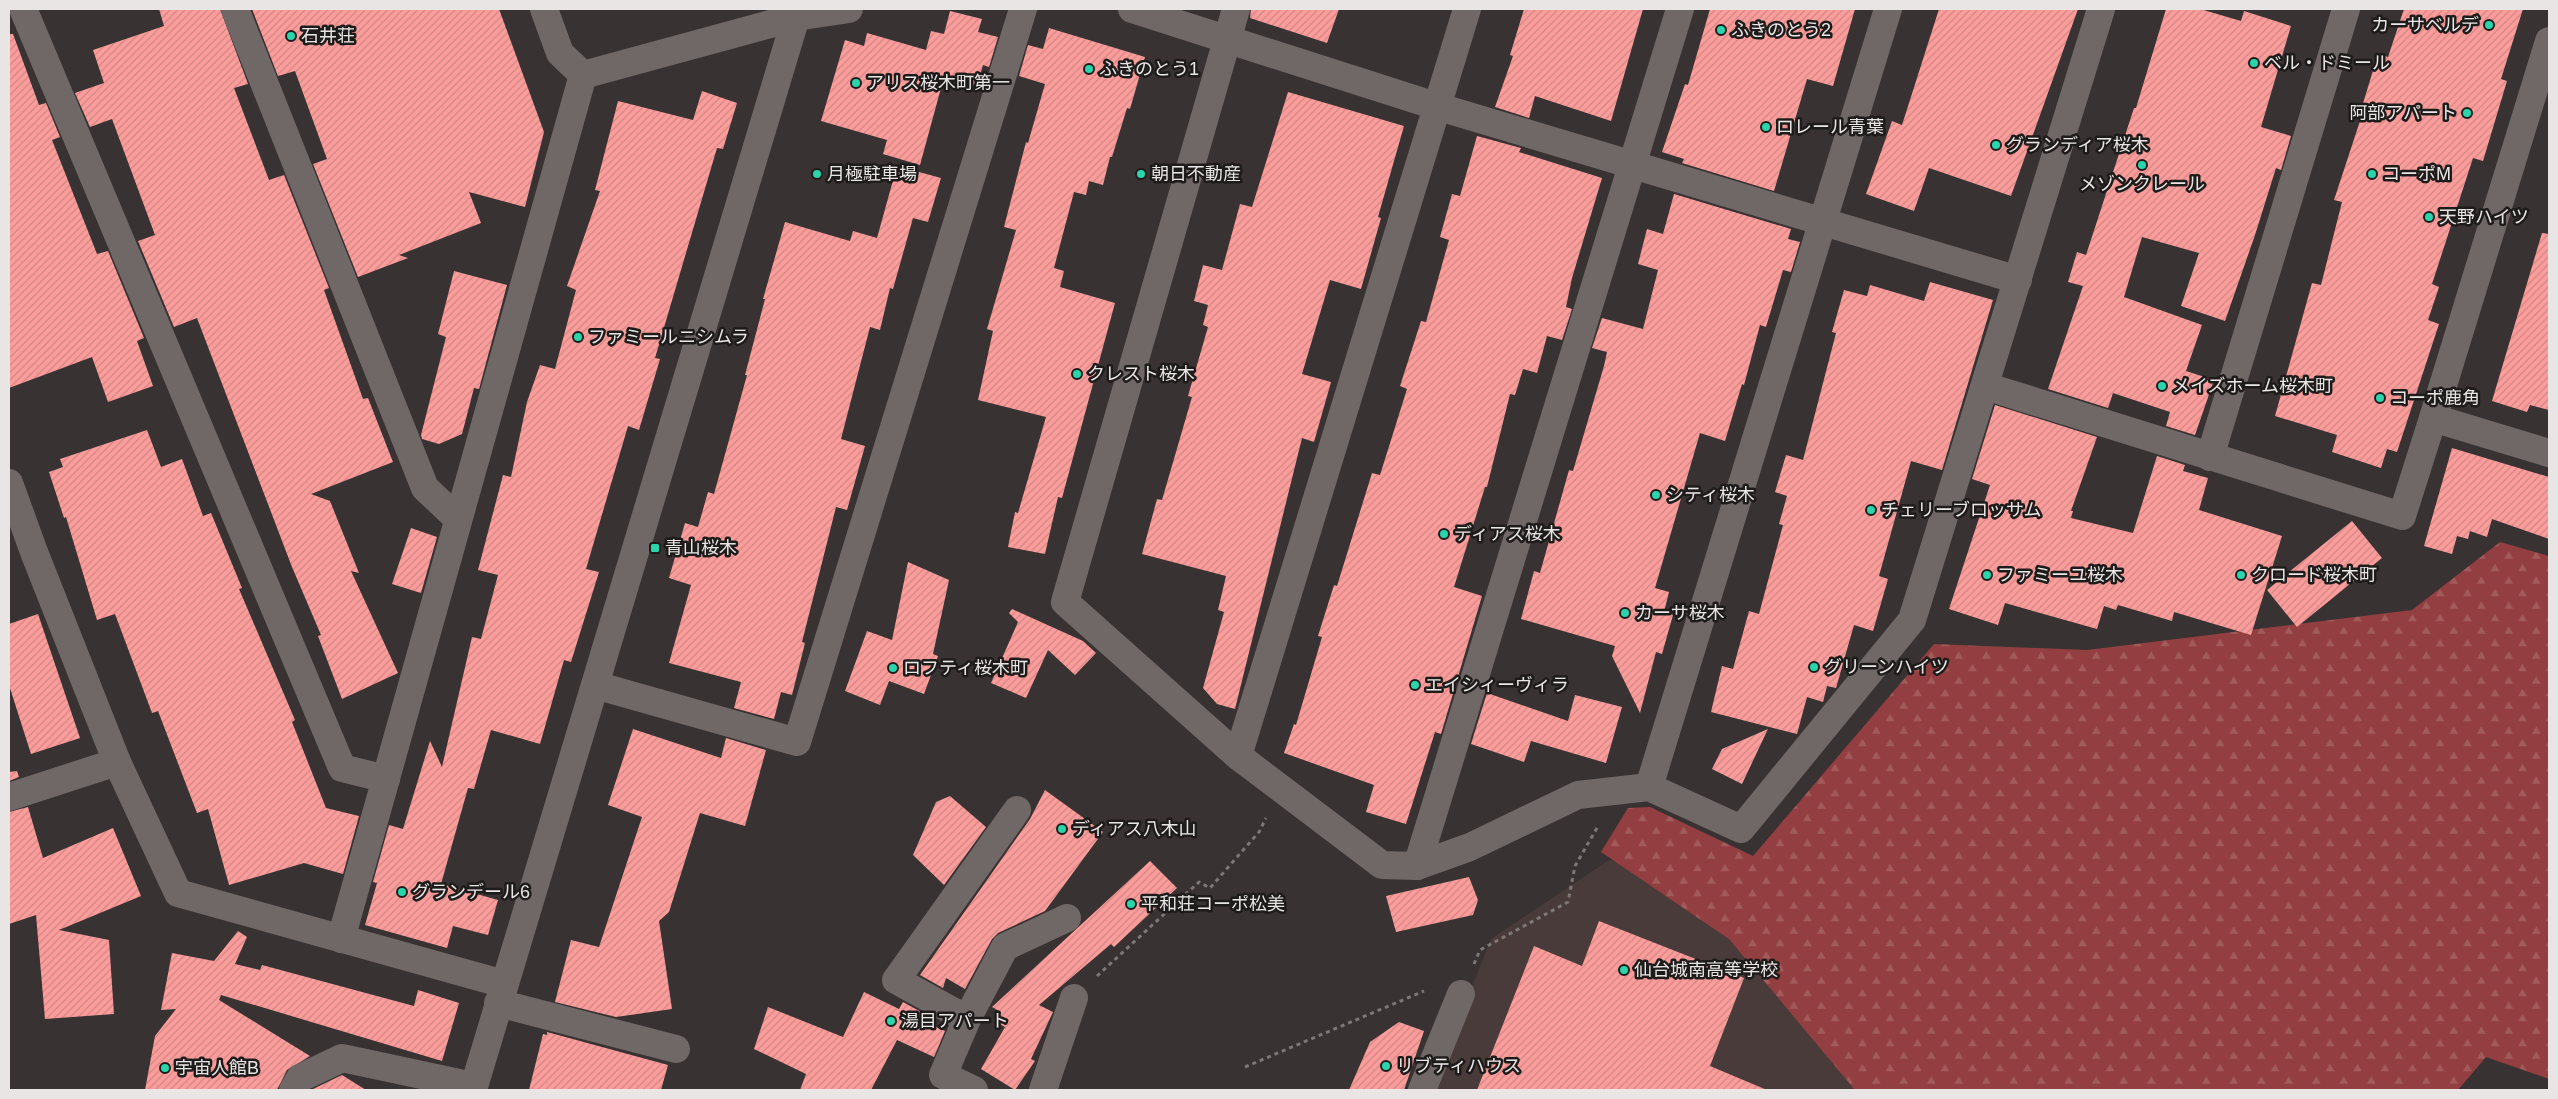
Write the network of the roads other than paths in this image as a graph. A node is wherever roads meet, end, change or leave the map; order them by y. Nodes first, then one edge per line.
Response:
1 (235, 9) edge
2 (544, 9) edge
3 (848, 9) edge
4 (1023, 9) edge
5 (1132, 9) edge
6 (1236, 9) edge
7 (1467, 9) edge
8 (1680, 9) edge
9 (1888, 9) edge
10 (2101, 9) edge
11 (2346, 9) edge
12 (21, 12) edge
13 (796, 17) junction
14 (1228, 37) junction
15 (2549, 41) edge
16 (584, 75) junction
17 (1439, 106) junction
18 (1633, 164) junction
19 (1824, 224) junction
20 (2018, 280) junction
21 (1985, 386) junction
22 (2433, 418) junction
23 (2549, 452) edge
24 (2210, 457) junction
25 (9, 483) edge
26 (458, 519) junction
27 (596, 684) junction
28 (1238, 756) junction
29 (117, 762) junction
30 (386, 779) junction
31 (1650, 787) junction
32 (9, 796) edge
33 (1017, 810) dead end
34 (1417, 866) junction
35 (1067, 918) dead end
36 (341, 939) junction
37 (501, 994) junction
38 (1461, 994) road end
39 (1074, 998) road end
40 (967, 1019) junction
41 (676, 1049) dead end
42 (473, 1088) edge
43 (293, 1090) edge
44 (974, 1090) edge
45 (1043, 1090) edge
46 (1422, 1090) edge

1 - 26 street
2 - 16 street
3 - 13 street
4 - 27 street
5 - 14 street
6 - 14 street
7 - 17 street
8 - 18 street
9 - 19 street
10 - 20 street
11 - 24 street
12 - 30 street
13 - 16 street
13 - 27 street
14 - 17 street
14 - 28 street
15 - 22 street
16 - 26 street
17 - 18 street
17 - 28 street
18 - 19 street
18 - 34 street
19 - 20 street
19 - 31 street
20 - 21 street
21 - 24 street
21 - 31 street
22 - 23 street
22 - 24 street
25 - 29 street
26 - 30 street
27 - 37 street
28 - 34 street
29 - 32 street
29 - 36 street
30 - 36 street
31 - 34 street
33 - 40 street
35 - 40 street
36 - 37 street
37 - 41 street
37 - 42 street
38 - 46 street
39 - 45 street
40 - 44 street
42 - 43 street

